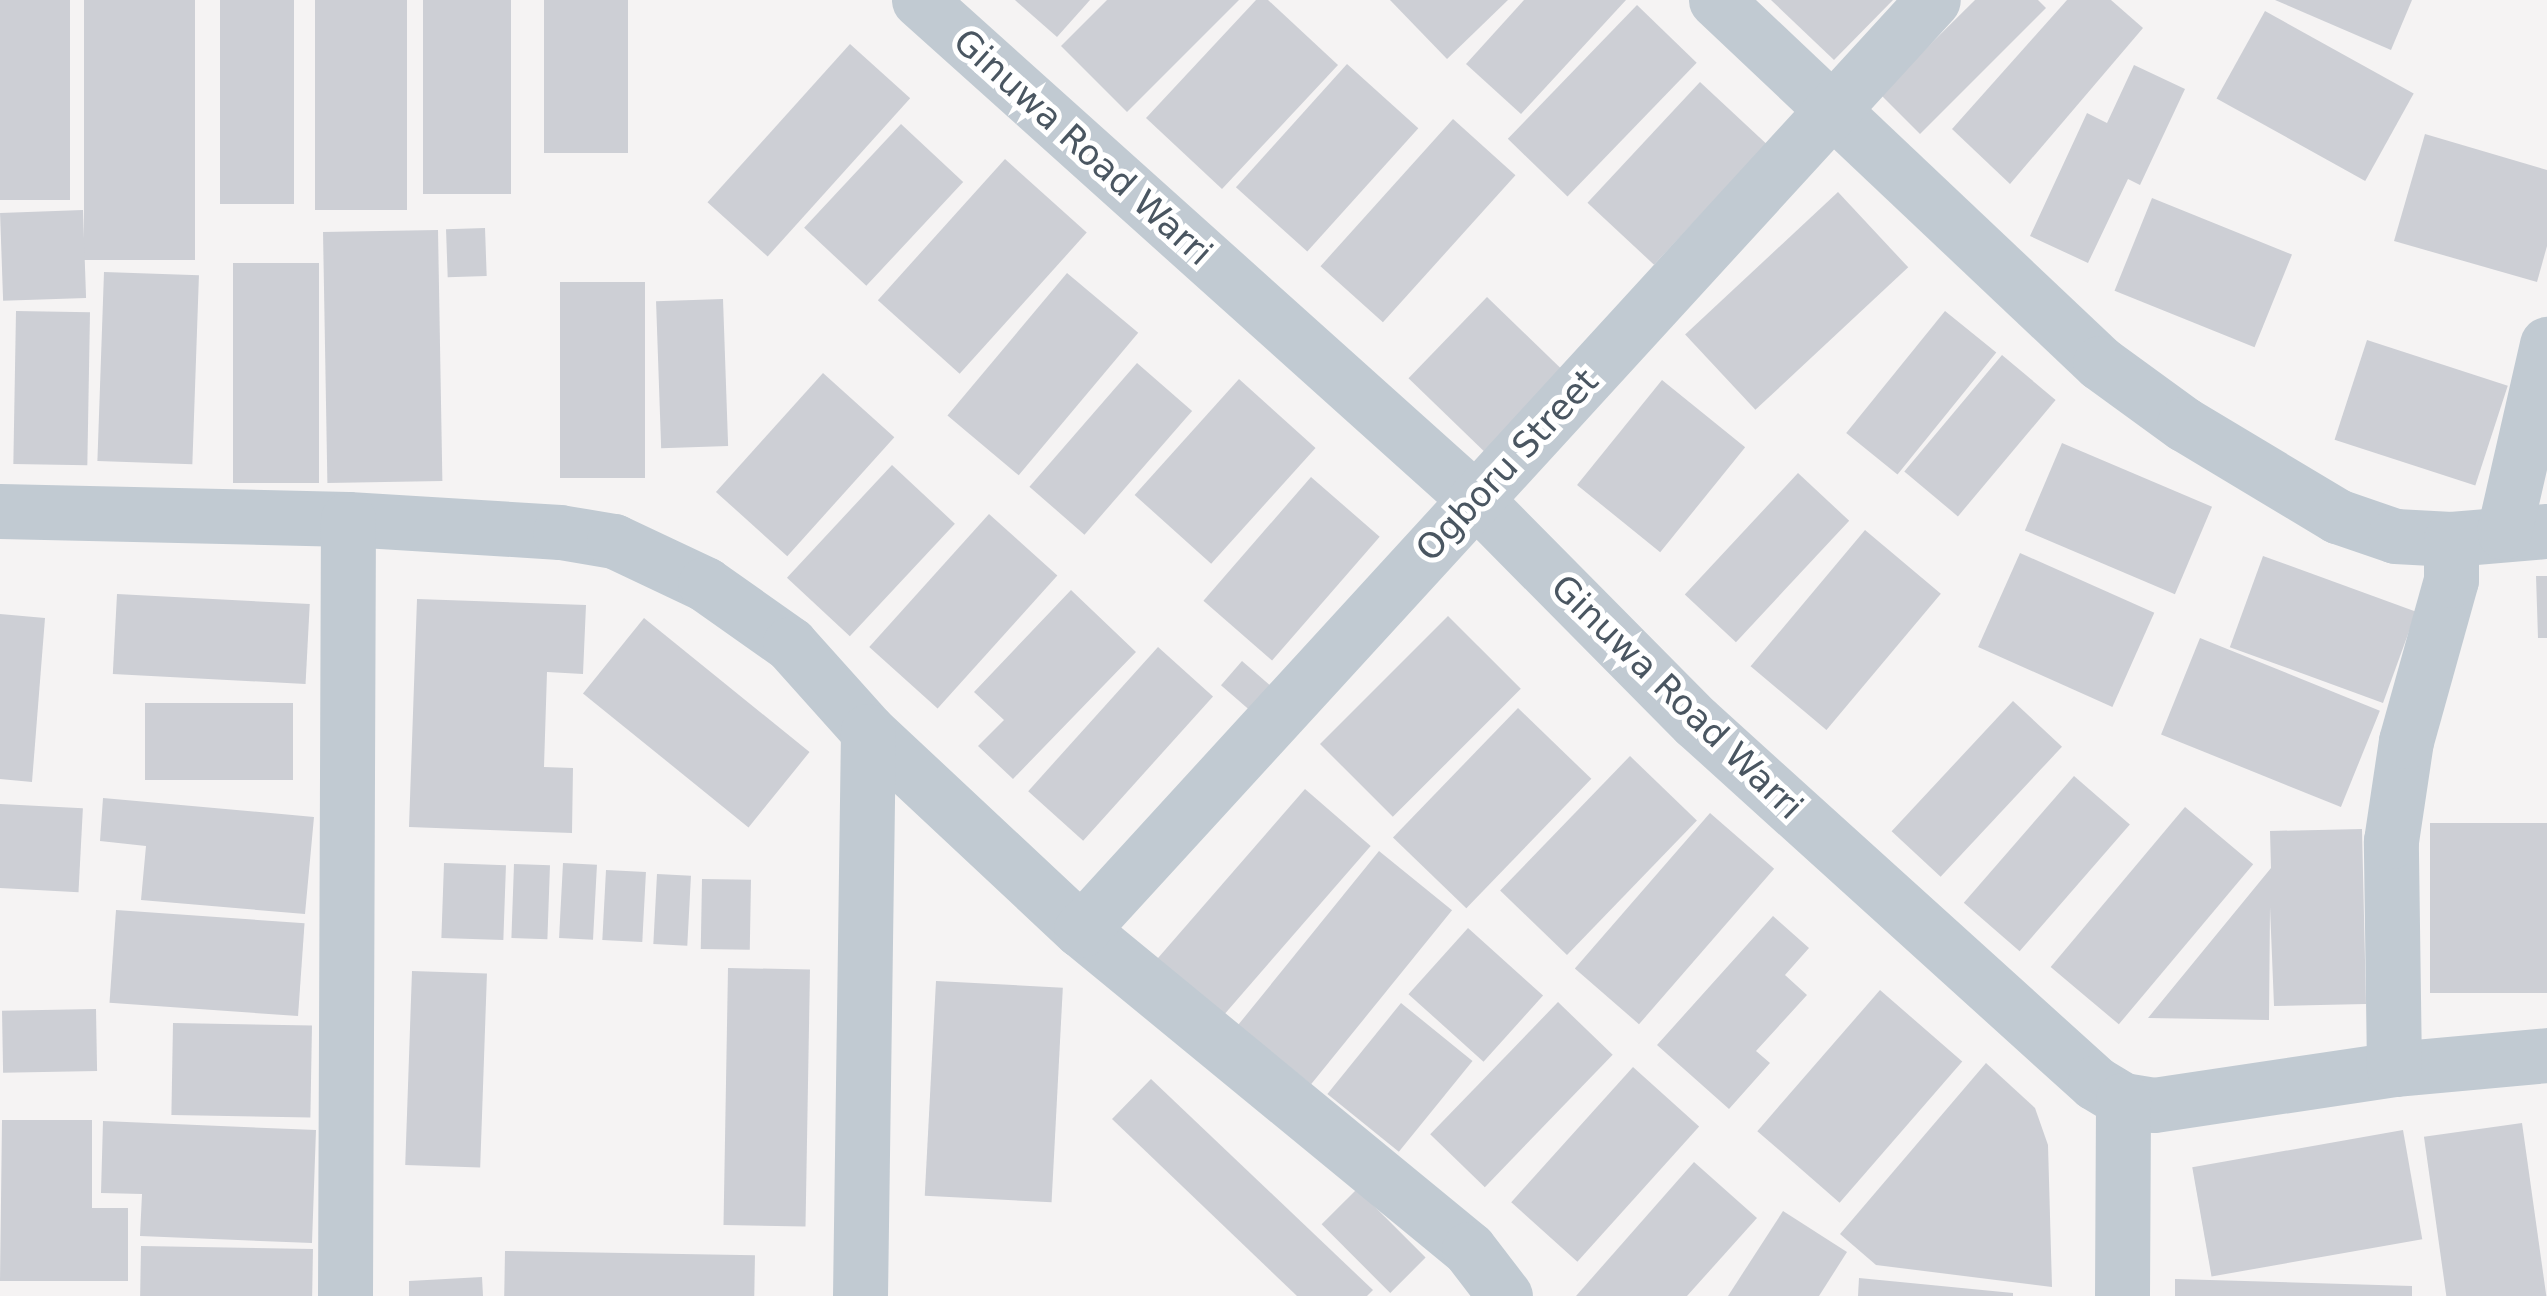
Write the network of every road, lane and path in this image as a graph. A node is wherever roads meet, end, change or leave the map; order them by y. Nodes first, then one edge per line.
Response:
1 (919, 0) edge
2 (1716, 0) edge
3 (1933, 0) edge
4 (1836, 108) junction
5 (2547, 344) edge
6 (1475, 499) junction
7 (0, 512) edge
8 (348, 518) junction
9 (2501, 534) edge
10 (868, 731) junction
11 (1081, 930) junction
12 (2547, 1055) edge
13 (2394, 1068) junction
14 (2123, 1100) junction
15 (346, 1296) edge
16 (860, 1296) edge
17 (1505, 1296) edge
18 (2122, 1296) edge

1 - 6 street, Ginuwa Road Warri
2 - 4 street
3 - 4 street, Ogboru Street
4 - 6 street, Ogboru Street
4 - 9 street
5 - 9 street
6 - 11 street, Ogboru Street
6 - 14 street, Ginuwa Road Warri
7 - 8 street
8 - 10 street
8 - 15 street
9 - 13 street
10 - 11 street
10 - 16 street
11 - 17 street
12 - 13 street, Ginuwa Road Warri
13 - 14 street, Ginuwa Road Warri
14 - 18 street

